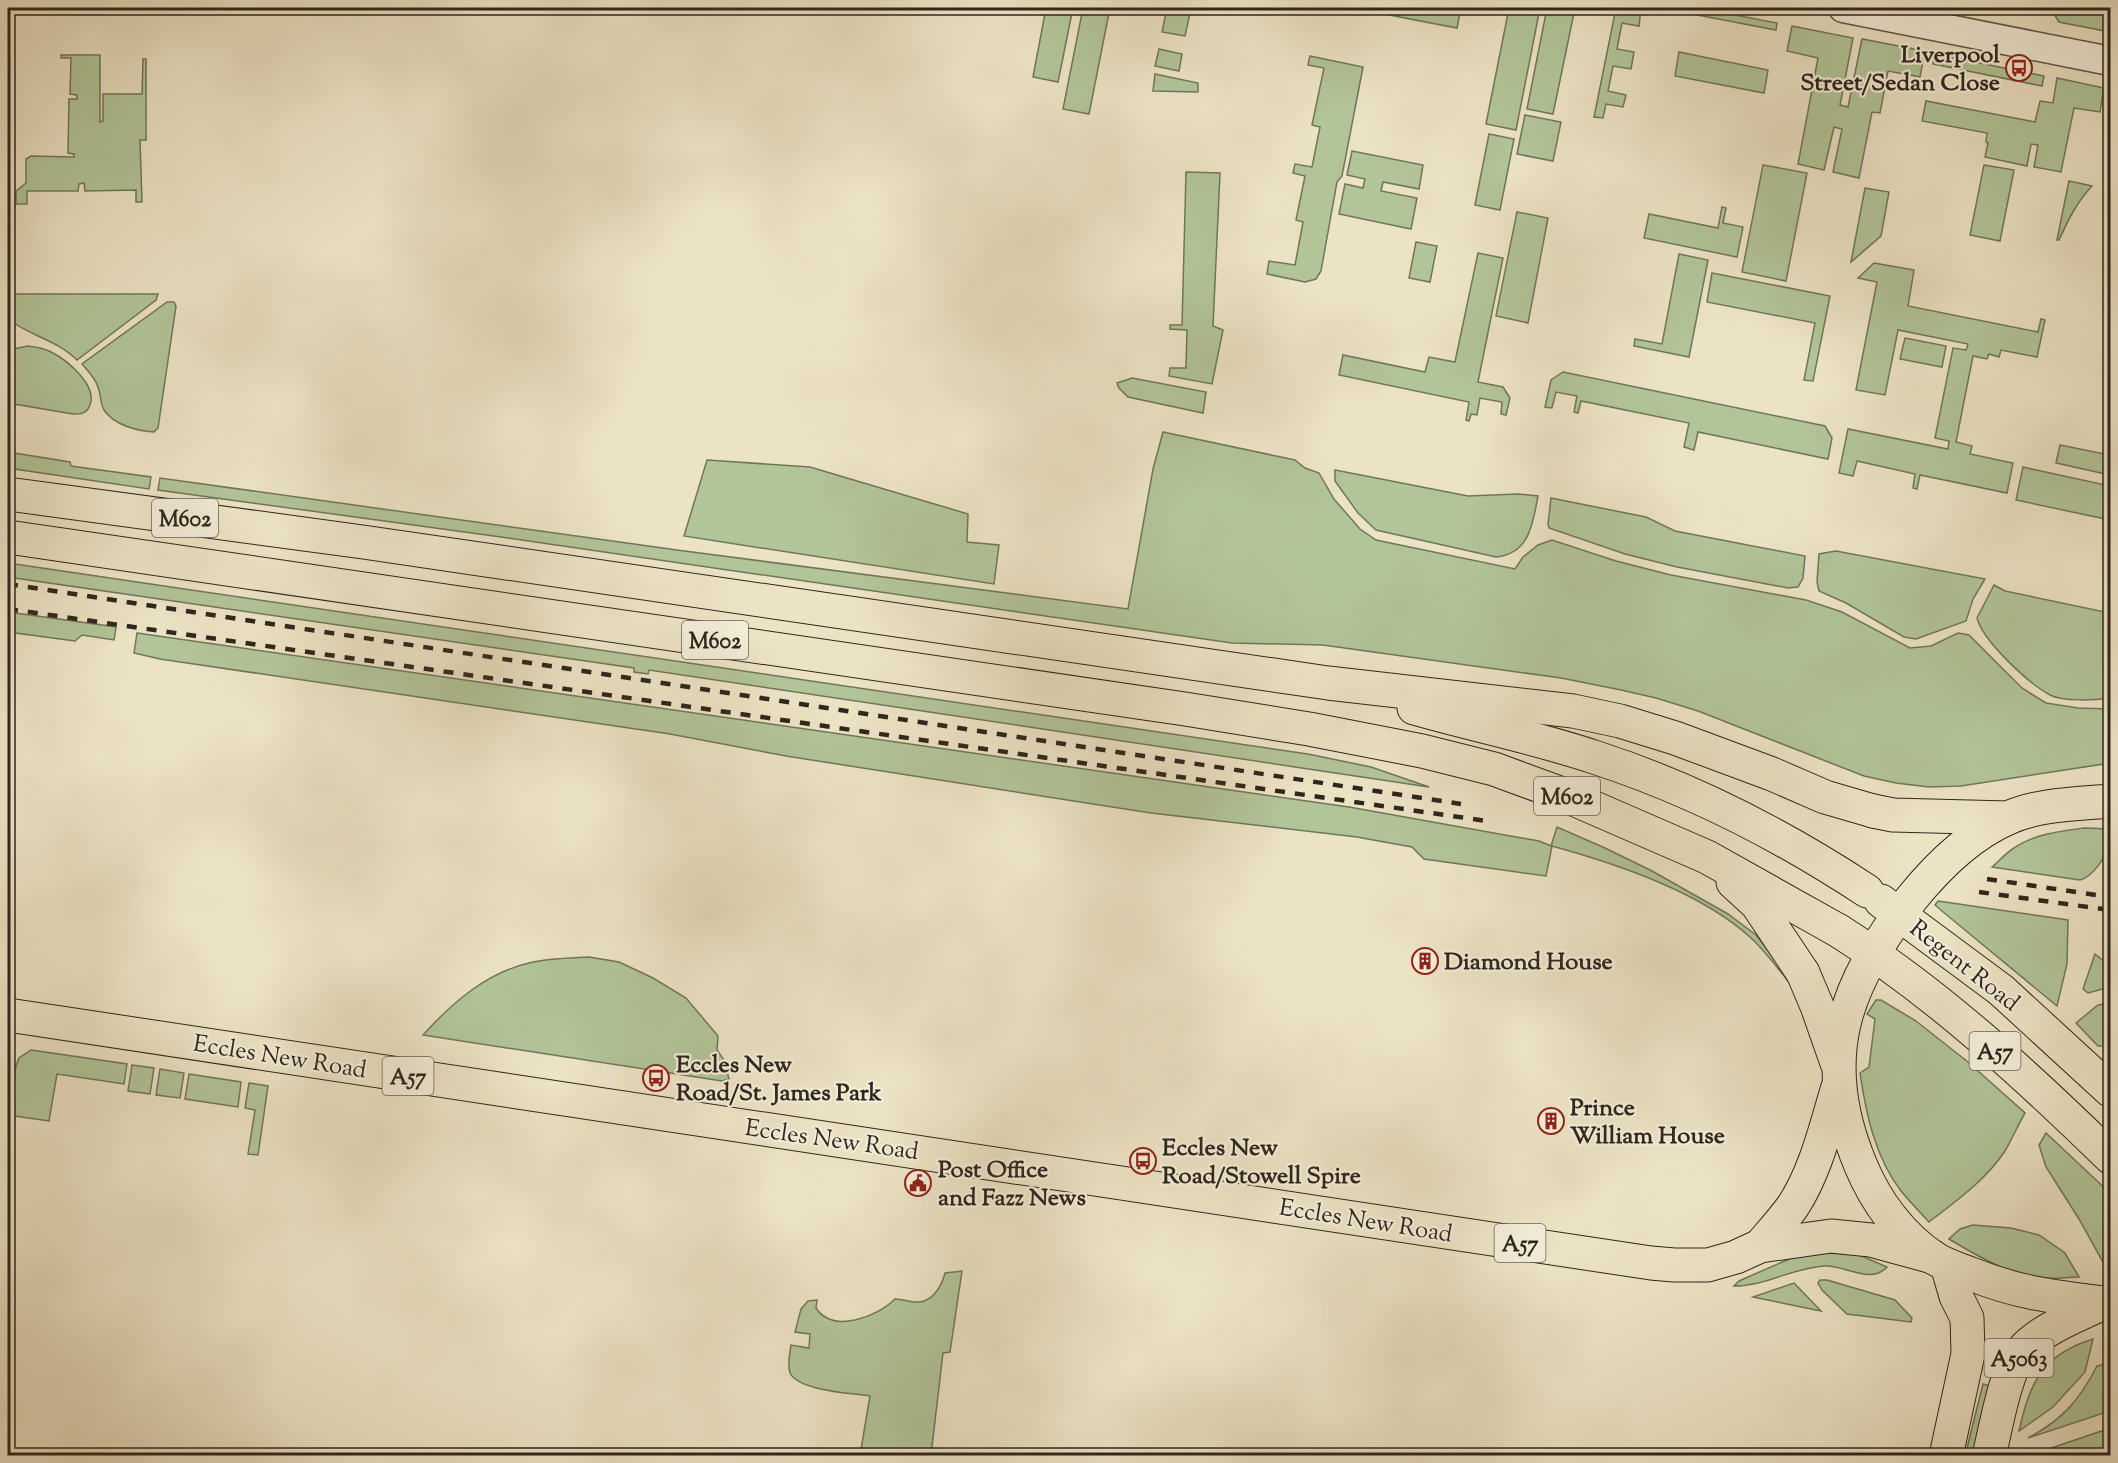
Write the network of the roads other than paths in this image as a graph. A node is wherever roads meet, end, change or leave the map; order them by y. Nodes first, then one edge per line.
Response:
1 (1843, 8) edge
2 (2110, 61) edge
3 (8, 494) edge
4 (8, 537) edge
5 (1328, 683) junction
6 (2110, 801) edge
7 (2008, 818) junction
8 (1707, 857) junction
9 (1899, 914) junction
10 (1874, 953) junction
11 (8, 1015) edge
12 (1838, 1076) junction
13 (2110, 1090) edge
14 (2110, 1157) edge
15 (1760, 1246) junction
16 (1940, 1261) junction
17 (2107, 1302) edge
18 (1947, 1455) edge
19 (1989, 1455) edge

1 - 2 street
3 - 5 main road, M602
4 - 8 main road, M602
5 - 7 main road, M602
5 - 9 main road, Regent Road / M602
6 - 7 main road
7 - 9 main road
8 - 10 main road, Regent Road / M602
8 - 12 main road, M602
9 - 10 main road
9 - 13 main road, Regent Road / A57
10 - 12 main road
10 - 14 main road, Regent Road / A57
11 - 15 main road, Eccles New Road / A57
12 - 15 main road, Eccles New Road / A57
12 - 16 main road
15 - 16 main road, Eccles New Road / A57
16 - 17 main road
16 - 18 main road, A5063
17 - 19 main road, A5063

